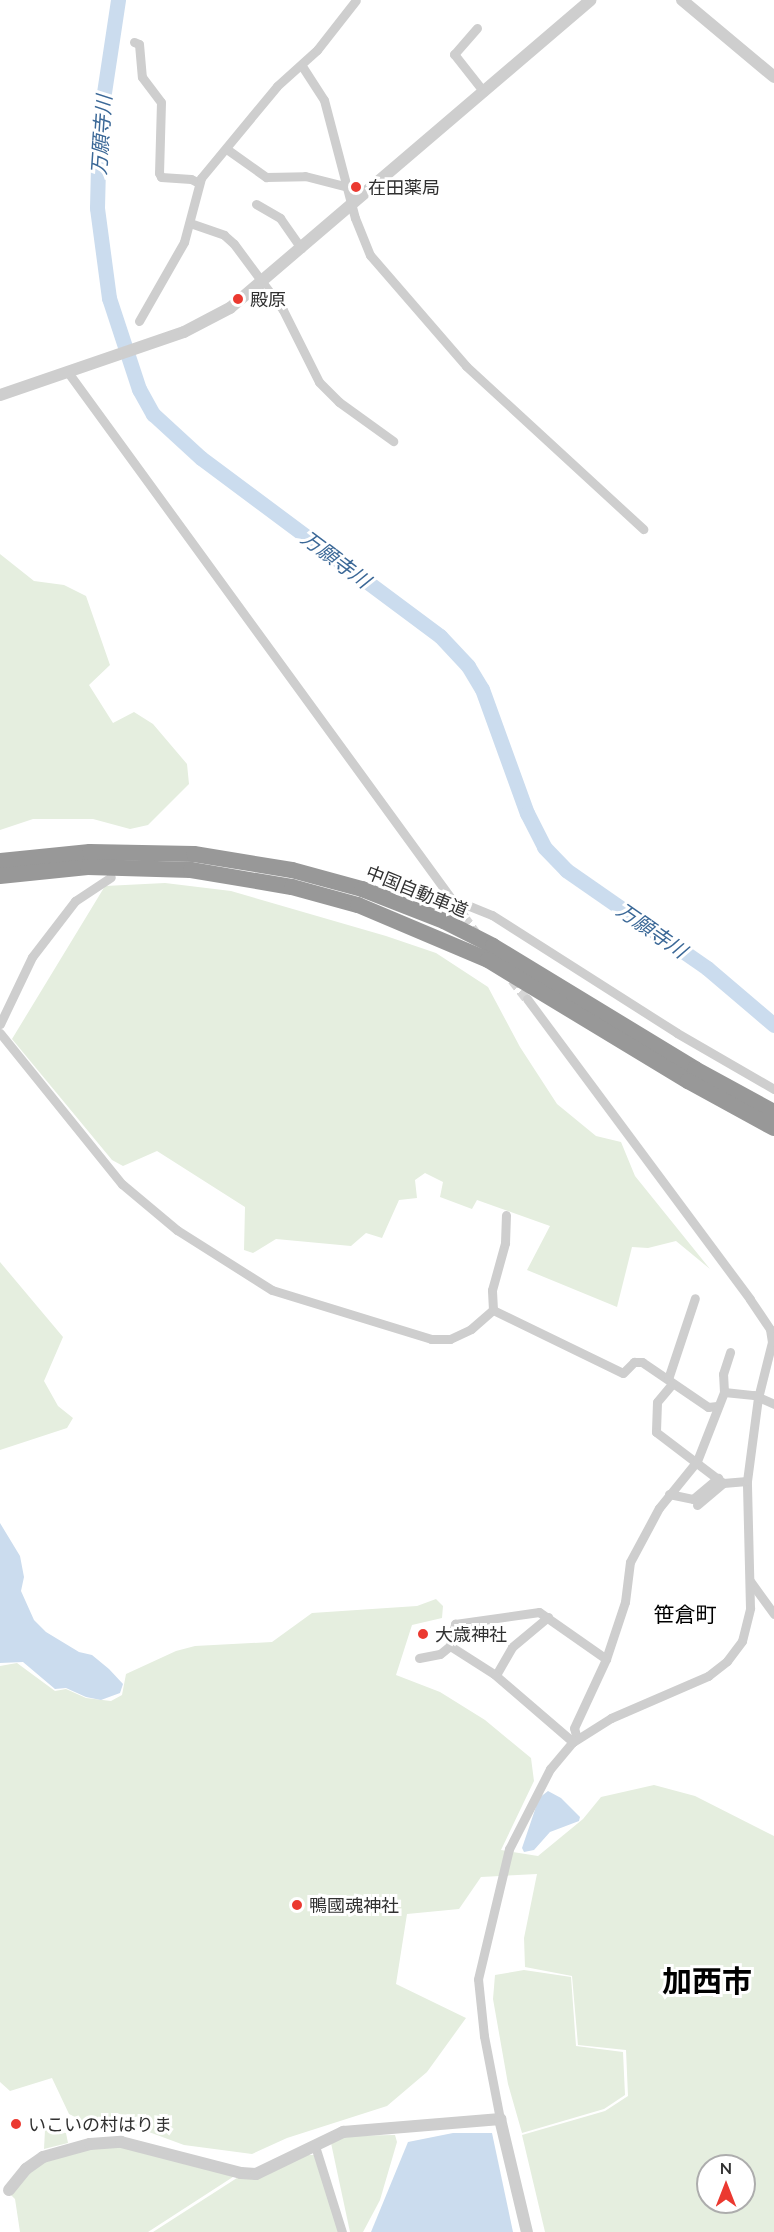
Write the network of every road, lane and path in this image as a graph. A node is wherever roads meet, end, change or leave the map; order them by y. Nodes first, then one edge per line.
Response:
1 (356, 0) edge
2 (590, 0) edge
3 (682, 0) edge
4 (477, 28) dead end
5 (134, 42) dead end
6 (302, 66) junction
7 (774, 77) edge
8 (484, 92) junction
9 (228, 150) junction
10 (199, 183) junction
11 (348, 187) junction
12 (256, 204) dead end
13 (351, 205) junction
14 (190, 223) junction
15 (301, 248) junction
16 (263, 281) junction
17 (139, 321) dead end
18 (67, 371) junction
19 (0, 395) edge
20 (393, 441) dead end
21 (643, 529) dead end
22 (0, 861) edge
23 (0, 876) edge
24 (111, 877) dead end
25 (527, 999) tunnel mouth
26 (0, 1024) edge
27 (0, 1032) edge
28 (774, 1089) edge
29 (774, 1112) edge
30 (774, 1128) edge
31 (506, 1215) dead end
32 (696, 1298) dead end
33 (493, 1310) junction
34 (730, 1352) dead end
35 (670, 1382) junction
36 (724, 1392) junction
37 (758, 1398) junction
38 (774, 1404) edge
39 (717, 1406) junction
40 (697, 1461) junction
41 (720, 1480) junction
42 (747, 1481) junction
43 (669, 1494) junction
44 (697, 1505) dead end
45 (750, 1581) junction
46 (774, 1614) edge
47 (548, 1617) junction
48 (450, 1646) junction
49 (419, 1658) dead end
50 (606, 1659) junction
51 (495, 1675) junction
52 (575, 1740) junction
53 (500, 2119) junction
54 (315, 2146) junction
55 (9, 2190) dead end
56 (342, 2232) edge
57 (527, 2232) edge

1 - 6 street
2 - 8 street
3 - 7 street
4 - 8 street
5 - 10 street
6 - 9 street
6 - 11 street
8 - 13 street
9 - 10 street
9 - 11 street
10 - 14 street
11 - 13 street
12 - 15 street
13 - 15 street
13 - 21 street
14 - 16 street
14 - 17 street
15 - 16 street
16 - 18 street
16 - 20 street
18 - 19 street
18 - 28 street
22 - 29 highway, 中国自動車道
23 - 30 highway, 中国自動車道
24 - 26 street
25 - 37 street
27 - 33 street
31 - 33 street
32 - 35 street
33 - 35 street
34 - 36 street
35 - 39 street
35 - 40 street
36 - 37 street
36 - 39 street
37 - 38 street
37 - 42 street
39 - 40 street
40 - 41 street
40 - 43 street
41 - 42 street
41 - 43 street
41 - 44 street
42 - 45 street
43 - 50 street
45 - 46 street
45 - 52 street
47 - 48 street
47 - 50 street
47 - 51 street
48 - 49 street
48 - 51 street
50 - 52 street
51 - 52 street
52 - 53 street
53 - 54 street
53 - 57 street
54 - 55 street
54 - 56 street

